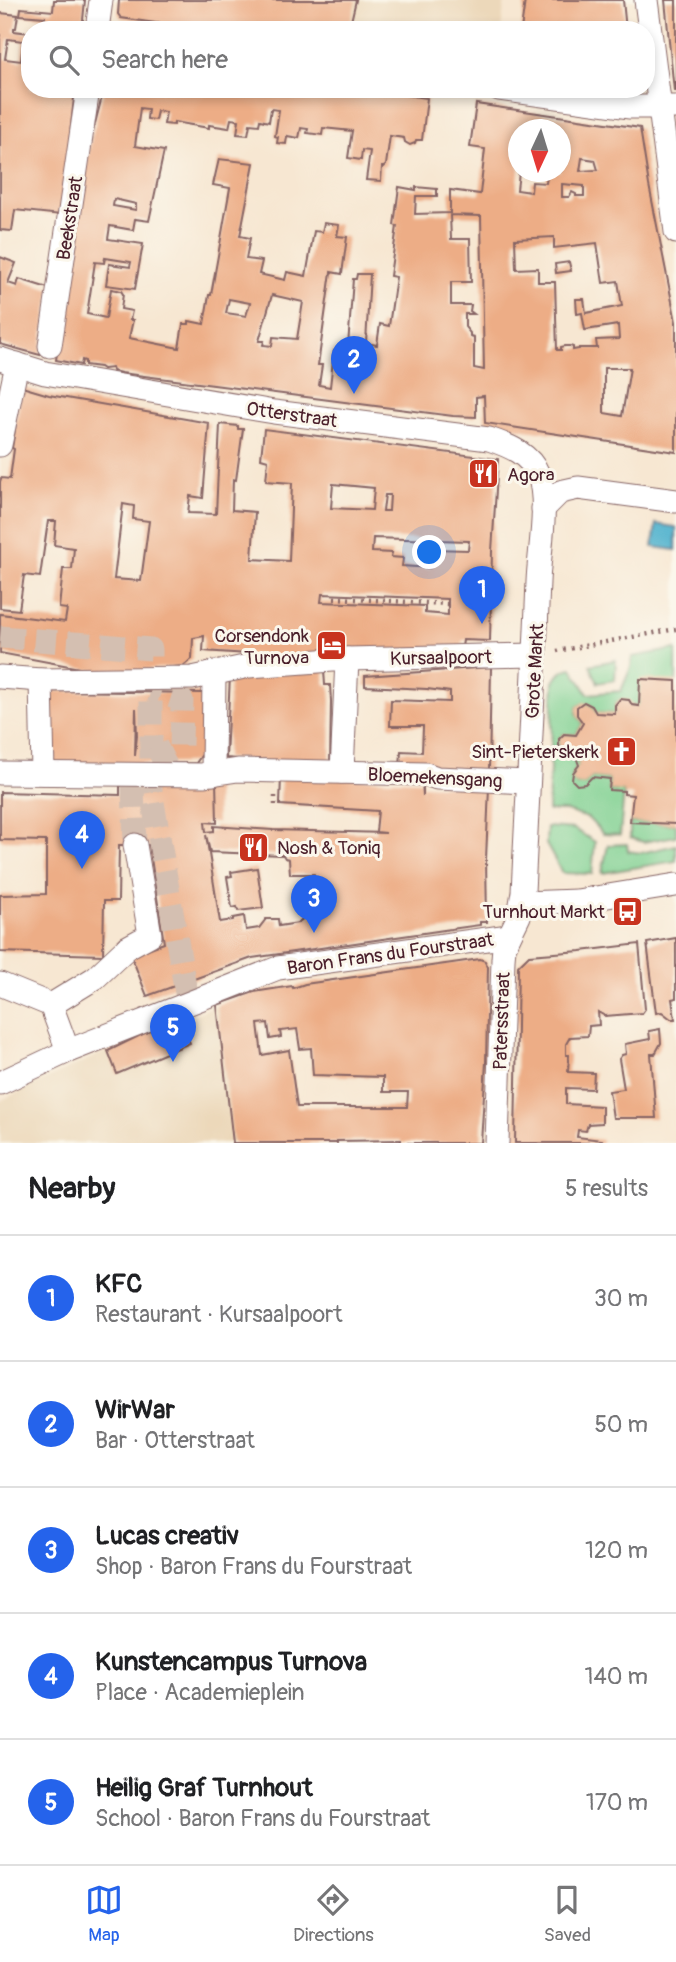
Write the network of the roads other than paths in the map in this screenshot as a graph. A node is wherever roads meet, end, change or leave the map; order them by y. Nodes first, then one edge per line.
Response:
1 (100, 0) edge
2 (646, 0) edge
3 (98, 21) edge
4 (650, 21) edge
5 (655, 45) edge
6 (87, 98) edge
7 (564, 98) edge
8 (667, 106) edge
9 (676, 232) edge
10 (50, 346) dead end
11 (8, 362) edge
12 (0, 445) edge
13 (676, 501) edge
14 (543, 509) junction
15 (535, 655) junction
16 (347, 659) junction
17 (214, 672) junction
18 (0, 677) edge
19 (52, 680) junction
20 (342, 772) junction
21 (0, 773) edge
22 (43, 773) junction
23 (213, 774) junction
24 (528, 782) junction
25 (135, 845) tunnel mouth
26 (676, 885) edge
27 (522, 903) junction
28 (509, 936) junction
29 (0, 984) edge
30 (51, 1004) junction
31 (70, 1050) junction
32 (0, 1083) edge
33 (497, 1143) edge

1 - 3 street
2 - 4 street
5 - 8 street
6 - 10 street, Beekstraat
7 - 8 street
8 - 9 street
11 - 12 street
11 - 14 street, Otterstraat
13 - 14 street
14 - 15 street, Grote Markt
15 - 16 street, Kursaalpoort
15 - 24 street, Grote Markt
16 - 17 street, Kursaalpoort
16 - 20 street, Bloemekensgang
17 - 19 street, Kursaalpoort
17 - 23 street
18 - 19 street, Kursaalpoort
19 - 22 street
20 - 23 street, Bloemekensgang
20 - 24 street, Bloemekensgang
21 - 22 street, Bloemekensgang
22 - 23 street, Bloemekensgang
24 - 27 street, Grote Markt
25 - 30 street
26 - 27 street
27 - 28 street, Patersstraat
28 - 31 street, Baron Frans du Fourstraat
28 - 33 street, Patersstraat
29 - 30 street
30 - 31 street
31 - 32 street, Baron Frans du Fourstraat

